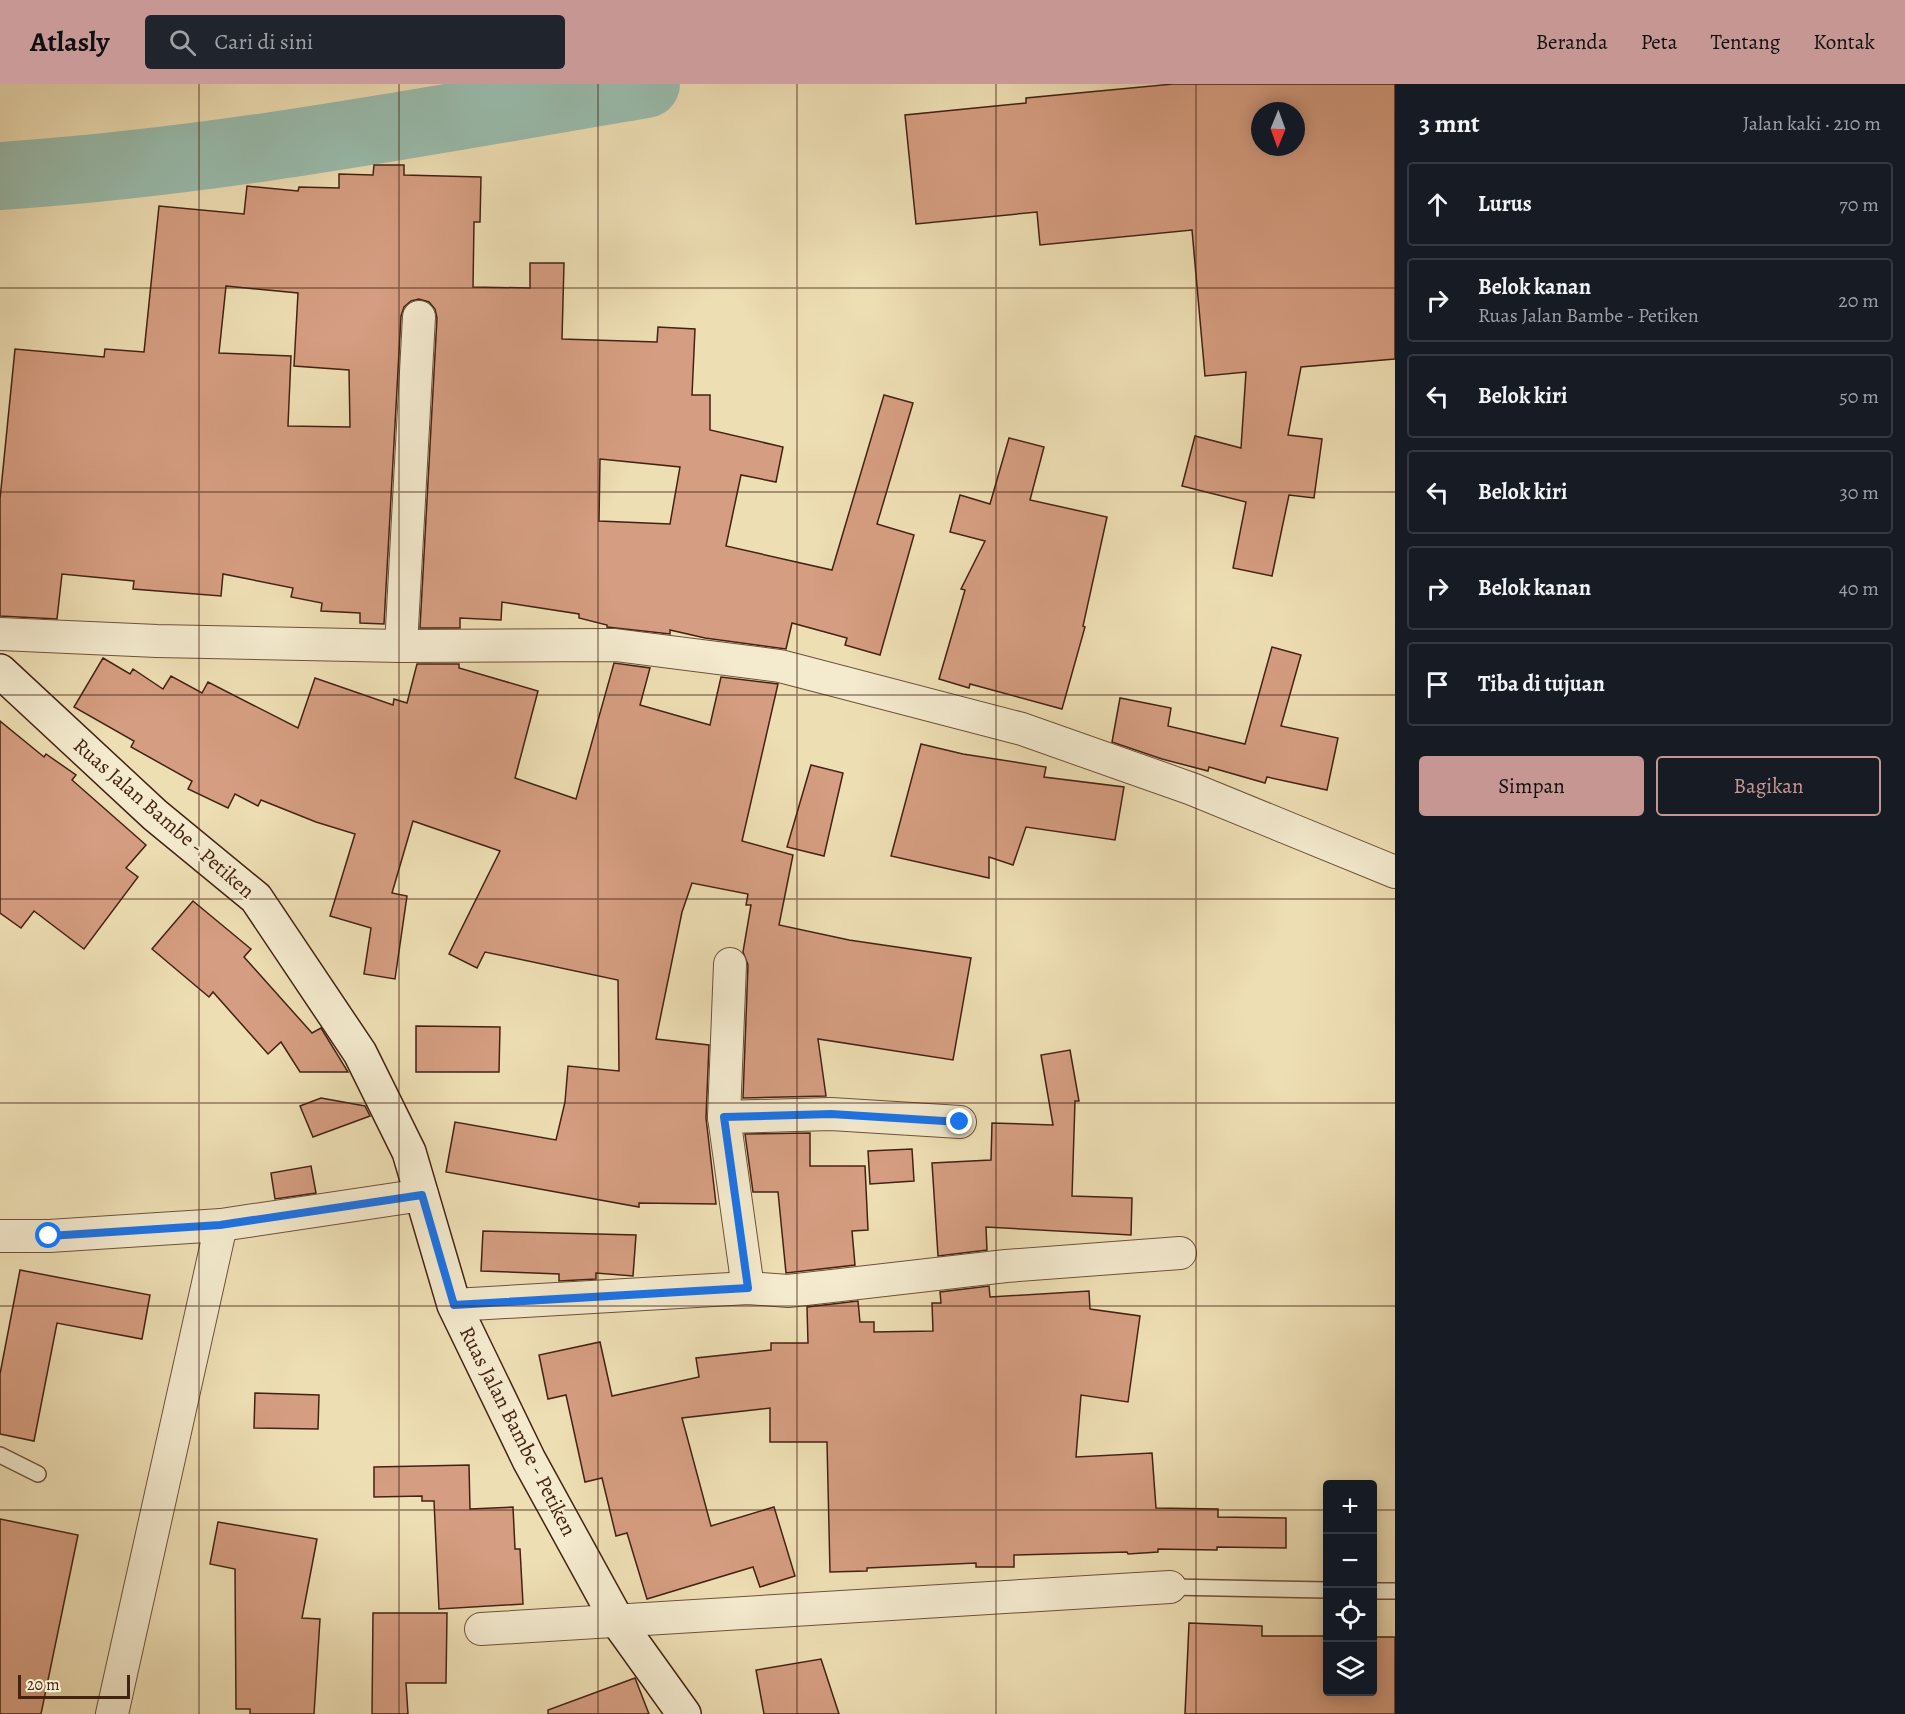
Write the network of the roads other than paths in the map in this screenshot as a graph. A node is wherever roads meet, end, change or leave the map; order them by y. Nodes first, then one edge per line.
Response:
1 (419, 316) dead end
2 (0, 634) edge
3 (401, 646) junction
4 (0, 671) edge
5 (1395, 872) edge
6 (730, 964) dead end
7 (724, 1117) junction
8 (960, 1122) dead end
9 (422, 1195) junction
10 (220, 1225) junction
11 (0, 1236) edge
12 (1180, 1253) dead end
13 (748, 1288) junction
14 (454, 1305) junction
15 (0, 1455) edge
16 (38, 1474) dead end
17 (1170, 1587) joint
18 (1323, 1590) edge
19 (1377, 1591) edge
20 (1395, 1591) edge
21 (618, 1623) junction
22 (481, 1629) dead end
23 (112, 1714) edge
24 (684, 1714) edge

1 - 3 street
2 - 3 street
3 - 5 street
4 - 9 main road, Ruas Jalan Bambe - Petiken
6 - 7 street
7 - 8 street
7 - 13 street
9 - 10 street
9 - 14 main road, Ruas Jalan Bambe - Petiken
10 - 11 street
10 - 23 street
12 - 13 street
13 - 14 street
14 - 21 main road, Ruas Jalan Bambe - Petiken
15 - 16 lane
17 - 18 lane
17 - 21 street
19 - 20 lane
21 - 22 street
21 - 24 main road, Ruas Jalan Bambe - Petiken

